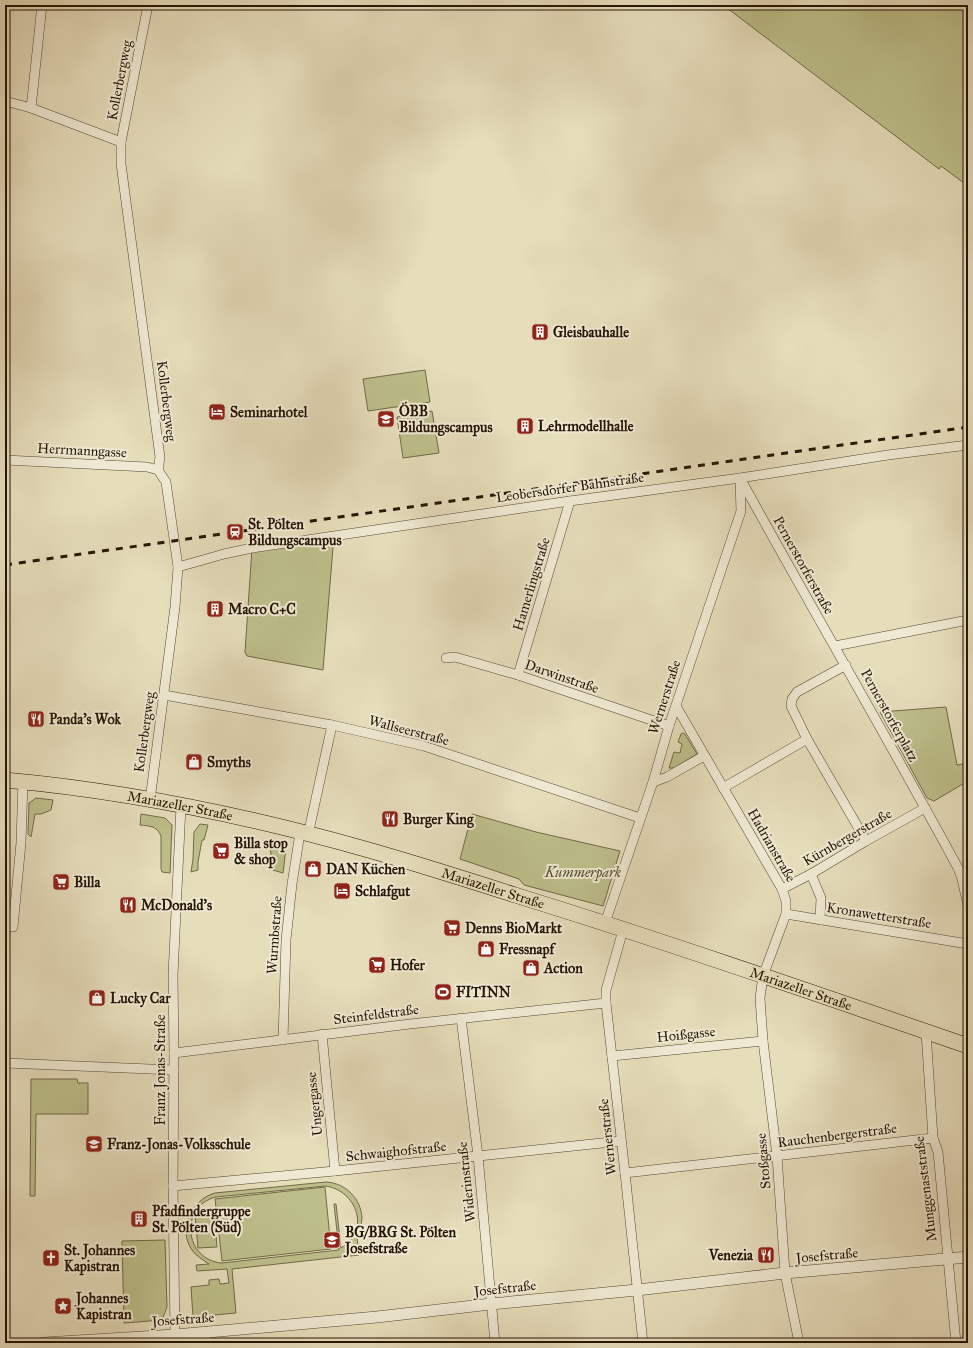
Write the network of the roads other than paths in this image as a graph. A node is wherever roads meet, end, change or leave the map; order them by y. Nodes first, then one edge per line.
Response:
1 (42, 5) edge
2 (148, 5) edge
3 (5, 101) edge
4 (31, 108) junction
5 (121, 142) junction
6 (968, 445) edge
7 (5, 460) edge
8 (158, 470) junction
9 (740, 478) junction
10 (570, 501) junction
11 (178, 567) junction
12 (968, 620) edge
13 (835, 646) junction
14 (446, 658) dead end
15 (846, 665) junction
16 (518, 676) junction
17 (164, 695) junction
18 (676, 706) junction
19 (332, 725) junction
20 (669, 726) junction
21 (807, 739) junction
22 (704, 756) junction
23 (5, 780) edge
24 (23, 782) junction
25 (652, 782) junction
26 (723, 788) junction
27 (150, 800) junction
28 (182, 806) junction
29 (926, 808) junction
30 (640, 818) junction
31 (304, 834) junction
32 (866, 841) junction
33 (811, 874) junction
34 (782, 889) junction
35 (968, 906) edge
36 (786, 914) junction
37 (820, 920) junction
38 (604, 923) junction
39 (9, 927) edge
40 (623, 930) junction
41 (968, 944) edge
42 (763, 976) junction
43 (606, 1003) junction
44 (461, 1018) junction
45 (926, 1032) junction
46 (322, 1034) junction
47 (283, 1040) junction
48 (763, 1041) junction
49 (968, 1046) edge
50 (174, 1053) junction
51 (612, 1056) junction
52 (5, 1063) edge
53 (174, 1070) junction
54 (933, 1138) junction
55 (621, 1141) junction
56 (478, 1156) junction
57 (777, 1156) junction
58 (335, 1171) junction
59 (625, 1173) junction
60 (173, 1186) junction
61 (968, 1257) edge
62 (947, 1259) junction
63 (785, 1274) junction
64 (636, 1290) junction
65 (491, 1304) junction
66 (175, 1335) junction
67 (206, 1338) edge
68 (44, 1343) edge
69 (495, 1343) edge
70 (643, 1343) edge
71 (799, 1343) edge
72 (956, 1343) edge

1 - 4 street
2 - 5 street, Kollerbergweg
3 - 4 street
4 - 5 street
5 - 8 street, Kollerbergweg
6 - 9 street, Leobersdorfer Bahnstraße
7 - 8 street, Herrmanngasse
8 - 11 street, Kollerbergweg
9 - 10 street, Leobersdorfer Bahnstraße
9 - 13 street, Pernerstorferstraße
9 - 18 street, Wernerstraße
10 - 11 street, Leobersdorfer Bahnstraße
10 - 16 street, Hamerlingstraße
11 - 17 street, Kollerbergweg
12 - 13 street
13 - 15 street, Pernerstorferstraße
14 - 16 street, Darwinstraße
15 - 21 street, Pernerstorferplatz
15 - 29 street, Pernerstorferplatz
16 - 20 street, Darwinstraße
17 - 19 street, Wallseerstraße
17 - 27 street, Kollerbergweg
18 - 20 street, Wernerstraße
18 - 22 street, Hadrianstraße
19 - 30 street, Wallseerstraße
19 - 31 street, Wurmbstraße
20 - 25 street, Wernerstraße
21 - 26 street
21 - 32 street, Pernerstorferplatz
22 - 25 street
22 - 26 street, Hadrianstraße
23 - 24 main road, Mariazeller Straße
24 - 27 main road, Mariazeller Straße
24 - 39 street
25 - 30 street, Wernerstraße
26 - 34 street, Hadrianstraße
27 - 28 main road, Mariazeller Straße
28 - 31 main road, Mariazeller Straße
28 - 50 street, Franz Jonas-Straße
29 - 32 street, Kürnbergerstraße
29 - 35 street
30 - 38 street, Wernerstraße
31 - 38 main road, Mariazeller Straße
31 - 47 street, Wurmbstraße
32 - 33 street, Kürnbergerstraße
33 - 34 street, Kürnbergerstraße
33 - 37 street, Hadrianstraße
34 - 36 street, Hadrianstraße
36 - 37 street, Kronawetterstraße
36 - 42 street, Hadrianstraße
37 - 41 street, Kronawetterstraße
38 - 40 main road, Mariazeller Straße
40 - 42 main road, Mariazeller Straße
40 - 43 street, Wernerstraße
42 - 45 main road, Mariazeller Straße
42 - 48 street, Stoßgasse
43 - 44 street, Steinfeldstraße
43 - 51 street, Wernerstraße
44 - 46 street, Steinfeldstraße
44 - 56 street, Widerinstraße
45 - 49 main road, Mariazeller Straße
45 - 54 street, Munggenaststraße
46 - 47 street, Steinfeldstraße
46 - 58 street, Ungergasse
47 - 50 street, Steinfeldstraße
48 - 51 street, Hoißgasse
48 - 57 street, Stoßgasse
50 - 53 street, Franz Jonas-Straße
51 - 55 street, Wernerstraße
52 - 53 street
53 - 60 street, Franz Jonas-Straße
54 - 57 street, Rauchenbergerstraße
54 - 62 street, Munggenaststraße
55 - 56 street, Schwaighofstraße
55 - 59 street, Wernerstraße
56 - 58 street, Schwaighofstraße
56 - 65 street, Widerinstraße
57 - 59 street, Rauchenbergerstraße
57 - 63 street, Stoßgasse
58 - 60 street, Schwaighofstraße
59 - 64 street, Wernerstraße
60 - 66 street, Franz Jonas-Straße
61 - 62 street, Josefstraße
62 - 63 street, Josefstraße
62 - 72 street, Munggenaststraße
63 - 64 street, Josefstraße
63 - 71 street, Stoßgasse
64 - 65 street, Josefstraße
64 - 70 street, Wernerstraße
65 - 67 street, Josefstraße
65 - 69 street, Widerinstraße
66 - 67 street, Josefstraße
66 - 68 street, Josefstraße

